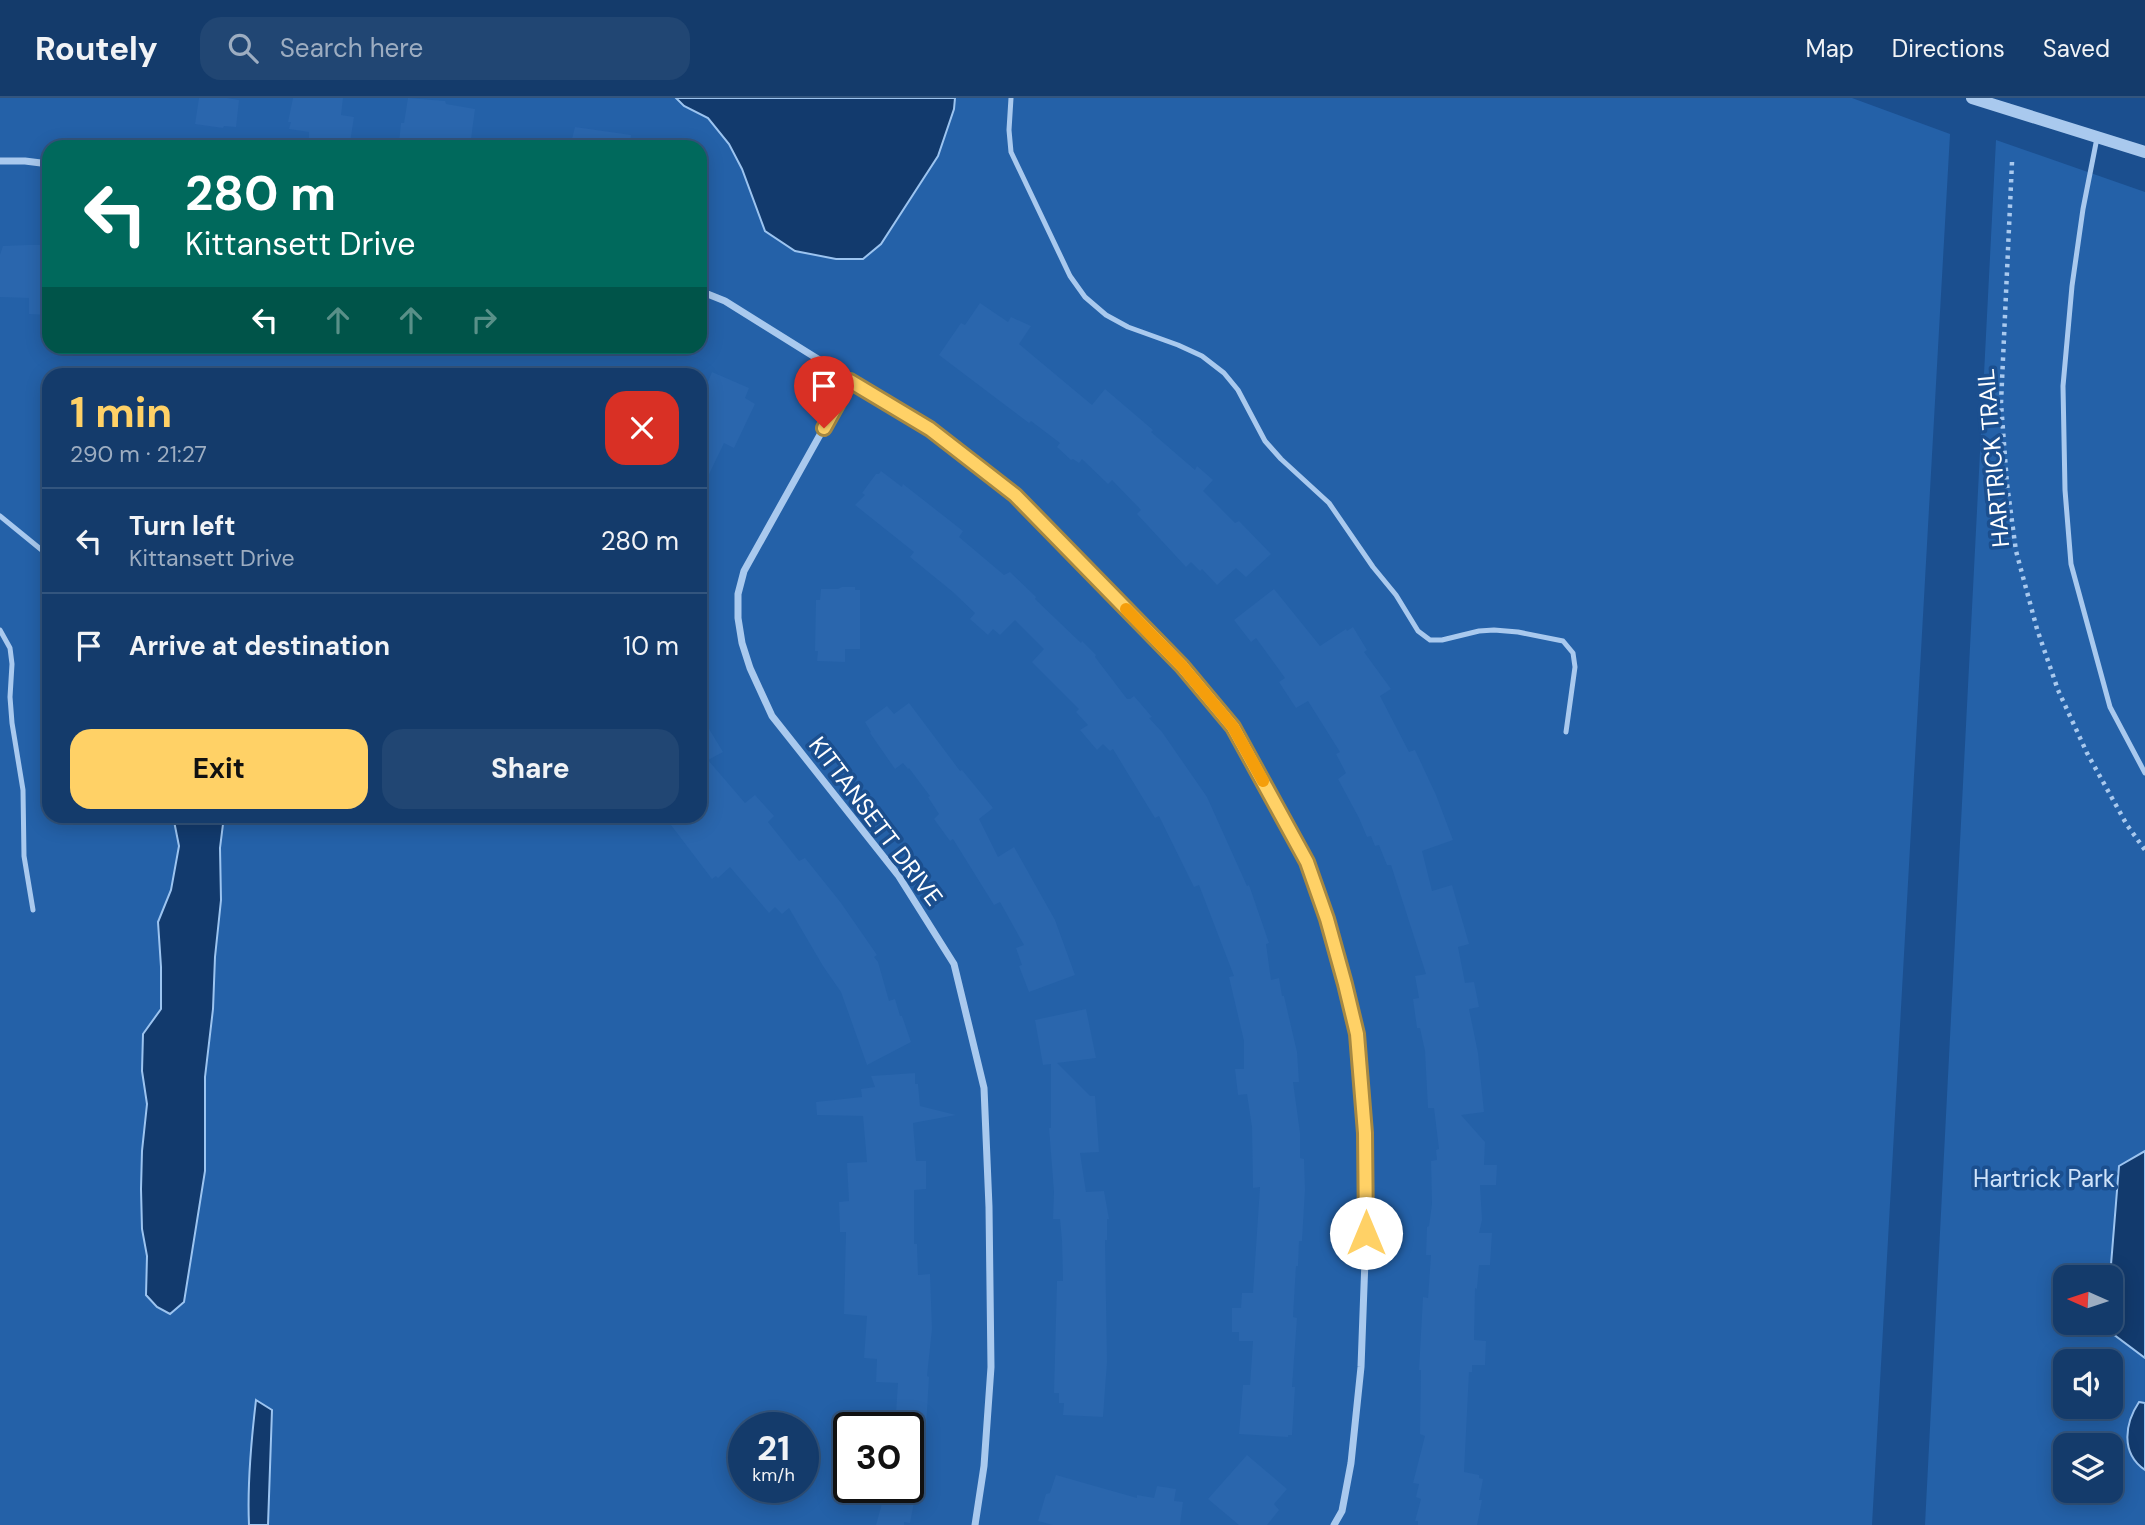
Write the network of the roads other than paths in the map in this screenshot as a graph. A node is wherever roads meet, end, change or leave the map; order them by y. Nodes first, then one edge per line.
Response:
1 (1011, 98) edge
2 (1972, 98) edge
3 (2097, 137) junction
4 (2145, 152) edge
5 (0, 161) edge
6 (42, 163) edge
7 (707, 294) edge
8 (850, 381) junction
9 (0, 516) edge
10 (42, 550) edge
11 (0, 630) edge
12 (1566, 732) dead end
13 (2145, 773) edge
14 (33, 910) dead end
15 (975, 1525) edge
16 (1335, 1525) edge

1 - 12 lane
2 - 3 street
3 - 4 street
3 - 13 lane
5 - 6 street
7 - 8 street
8 - 15 street, KITTANSETT DRIVE
8 - 16 street
9 - 10 lane
11 - 14 lane

